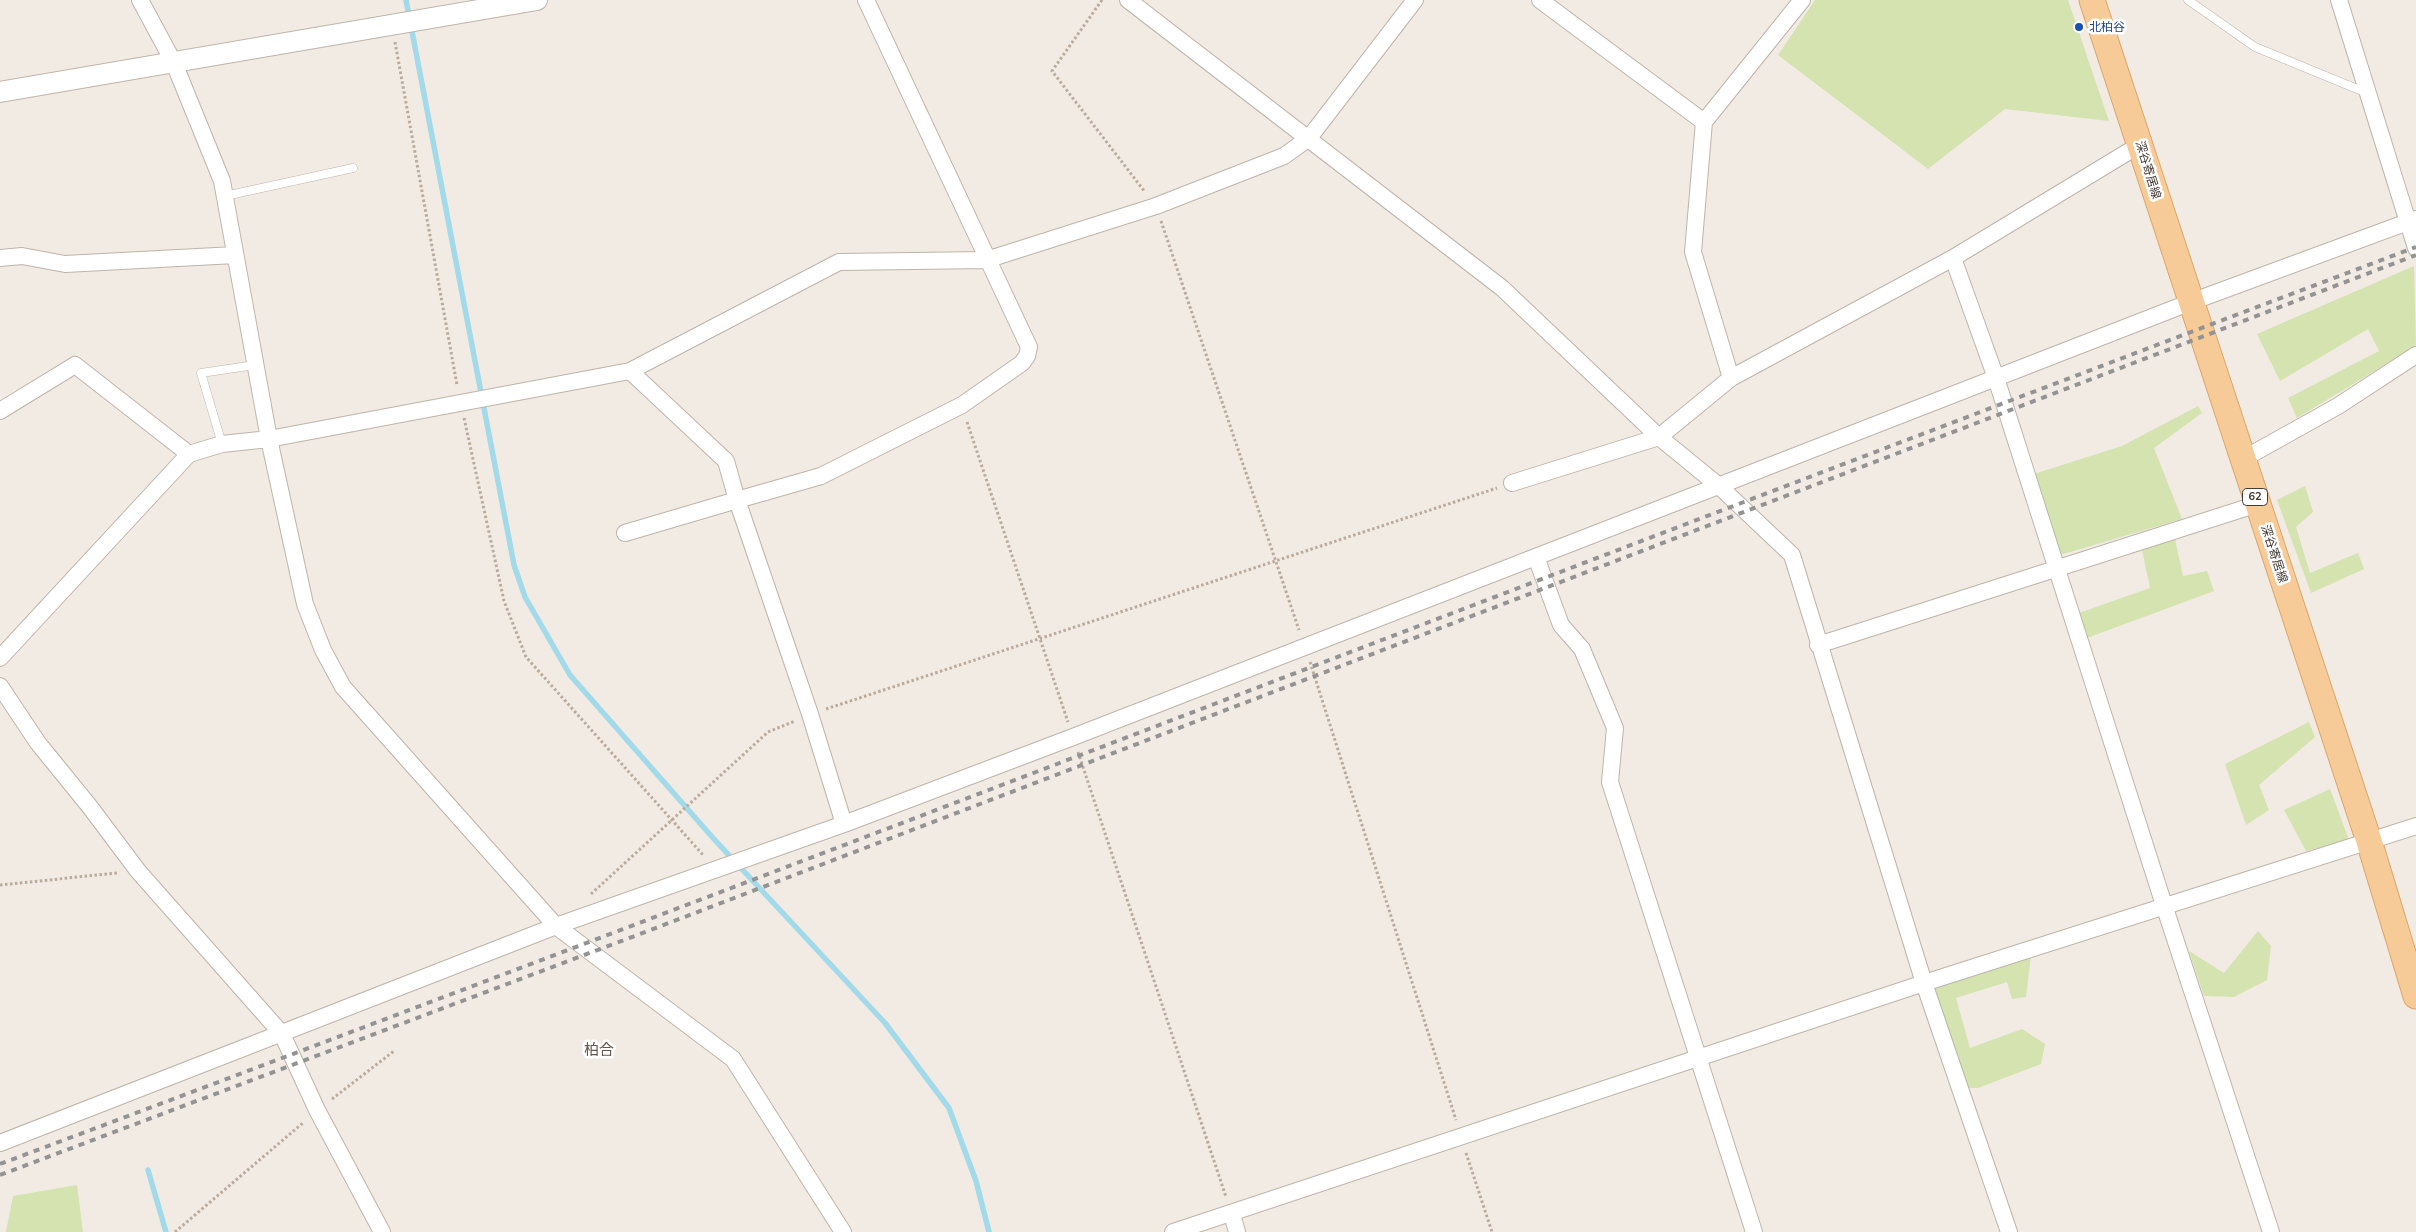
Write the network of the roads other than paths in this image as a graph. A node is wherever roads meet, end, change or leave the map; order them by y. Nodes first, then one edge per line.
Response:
1 (140, 0) edge
2 (537, 0) edge
3 (866, 0) edge
4 (1128, 0) edge
5 (1415, 0) edge
6 (1540, 0) edge
7 (1802, 0) edge
8 (2092, 0) edge
9 (2188, 0) edge
10 (2339, 0) edge
11 (174, 63) junction
12 (0, 92) edge
13 (2368, 94) junction
14 (1704, 122) junction
15 (1309, 138) junction
16 (2141, 144) junction
17 (353, 168) dead end
18 (225, 196) junction
19 (2412, 221) edge
20 (2416, 248) edge
21 (234, 255) junction
22 (0, 258) edge
23 (1953, 258) junction
24 (986, 260) junction
25 (2191, 302) junction
26 (2416, 355) edge
27 (255, 365) junction
28 (630, 371) junction
29 (1731, 378) junction
30 (1996, 378) junction
31 (0, 411) edge
32 (1659, 437) junction
33 (270, 439) junction
34 (222, 444) junction
35 (189, 454) junction
36 (2243, 459) junction
37 (1512, 484) road end
38 (1719, 486) junction
39 (737, 500) junction
40 (2258, 504) junction
41 (626, 534) dead end
42 (1536, 557) junction
43 (2056, 567) junction
44 (1818, 645) junction
45 (0, 658) edge
46 (0, 686) edge
47 (844, 824) junction
48 (2416, 826) edge
49 (2369, 842) junction
50 (2164, 905) junction
51 (556, 926) junction
52 (1924, 982) junction
53 (2416, 996) edge
54 (282, 1034) junction
55 (1698, 1059) junction
56 (0, 1143) edge
57 (1232, 1214) junction
58 (382, 1232) edge
59 (843, 1232) edge
60 (1173, 1232) edge
61 (1237, 1232) edge
62 (1754, 1232) edge
63 (2009, 1232) edge
64 (2270, 1232) edge

1 - 11 street
2 - 11 street
3 - 24 street
4 - 15 street
5 - 15 street
6 - 14 street
7 - 14 street
8 - 16 main road, 深谷寄居線 / 62
9 - 13 lane
10 - 13 street
11 - 12 street
11 - 18 street
13 - 19 street
14 - 29 street
15 - 24 street
15 - 32 street
16 - 23 street
16 - 25 main road, 深谷寄居線 / 62
17 - 18 lane
18 - 21 street
19 - 20 street
19 - 25 street
21 - 22 street
21 - 27 street
23 - 29 street
23 - 30 street
24 - 28 street
24 - 39 street
25 - 30 street
25 - 36 main road, 深谷寄居線 / 62
26 - 36 street
27 - 33 street
27 - 34 lane
28 - 33 street
28 - 39 street
29 - 32 street
30 - 38 street
30 - 43 street
31 - 35 street
32 - 37 street
32 - 38 street
33 - 34 street
33 - 51 street
34 - 35 street
35 - 45 street
36 - 40 main road, 深谷寄居線 / 62
38 - 42 street
38 - 44 street
39 - 41 street
39 - 47 street
40 - 43 street
40 - 49 main road, 深谷寄居線 / 62
42 - 47 street
42 - 55 street
43 - 44 street
43 - 50 street
44 - 52 street
46 - 54 street
47 - 51 street
48 - 49 street
49 - 50 street
49 - 53 main road, 深谷寄居線 / 62
50 - 52 street
50 - 64 street
51 - 54 street
51 - 59 street
52 - 55 street
52 - 63 street
54 - 56 street
54 - 58 street
55 - 57 street
55 - 62 street
57 - 60 street
57 - 61 street

